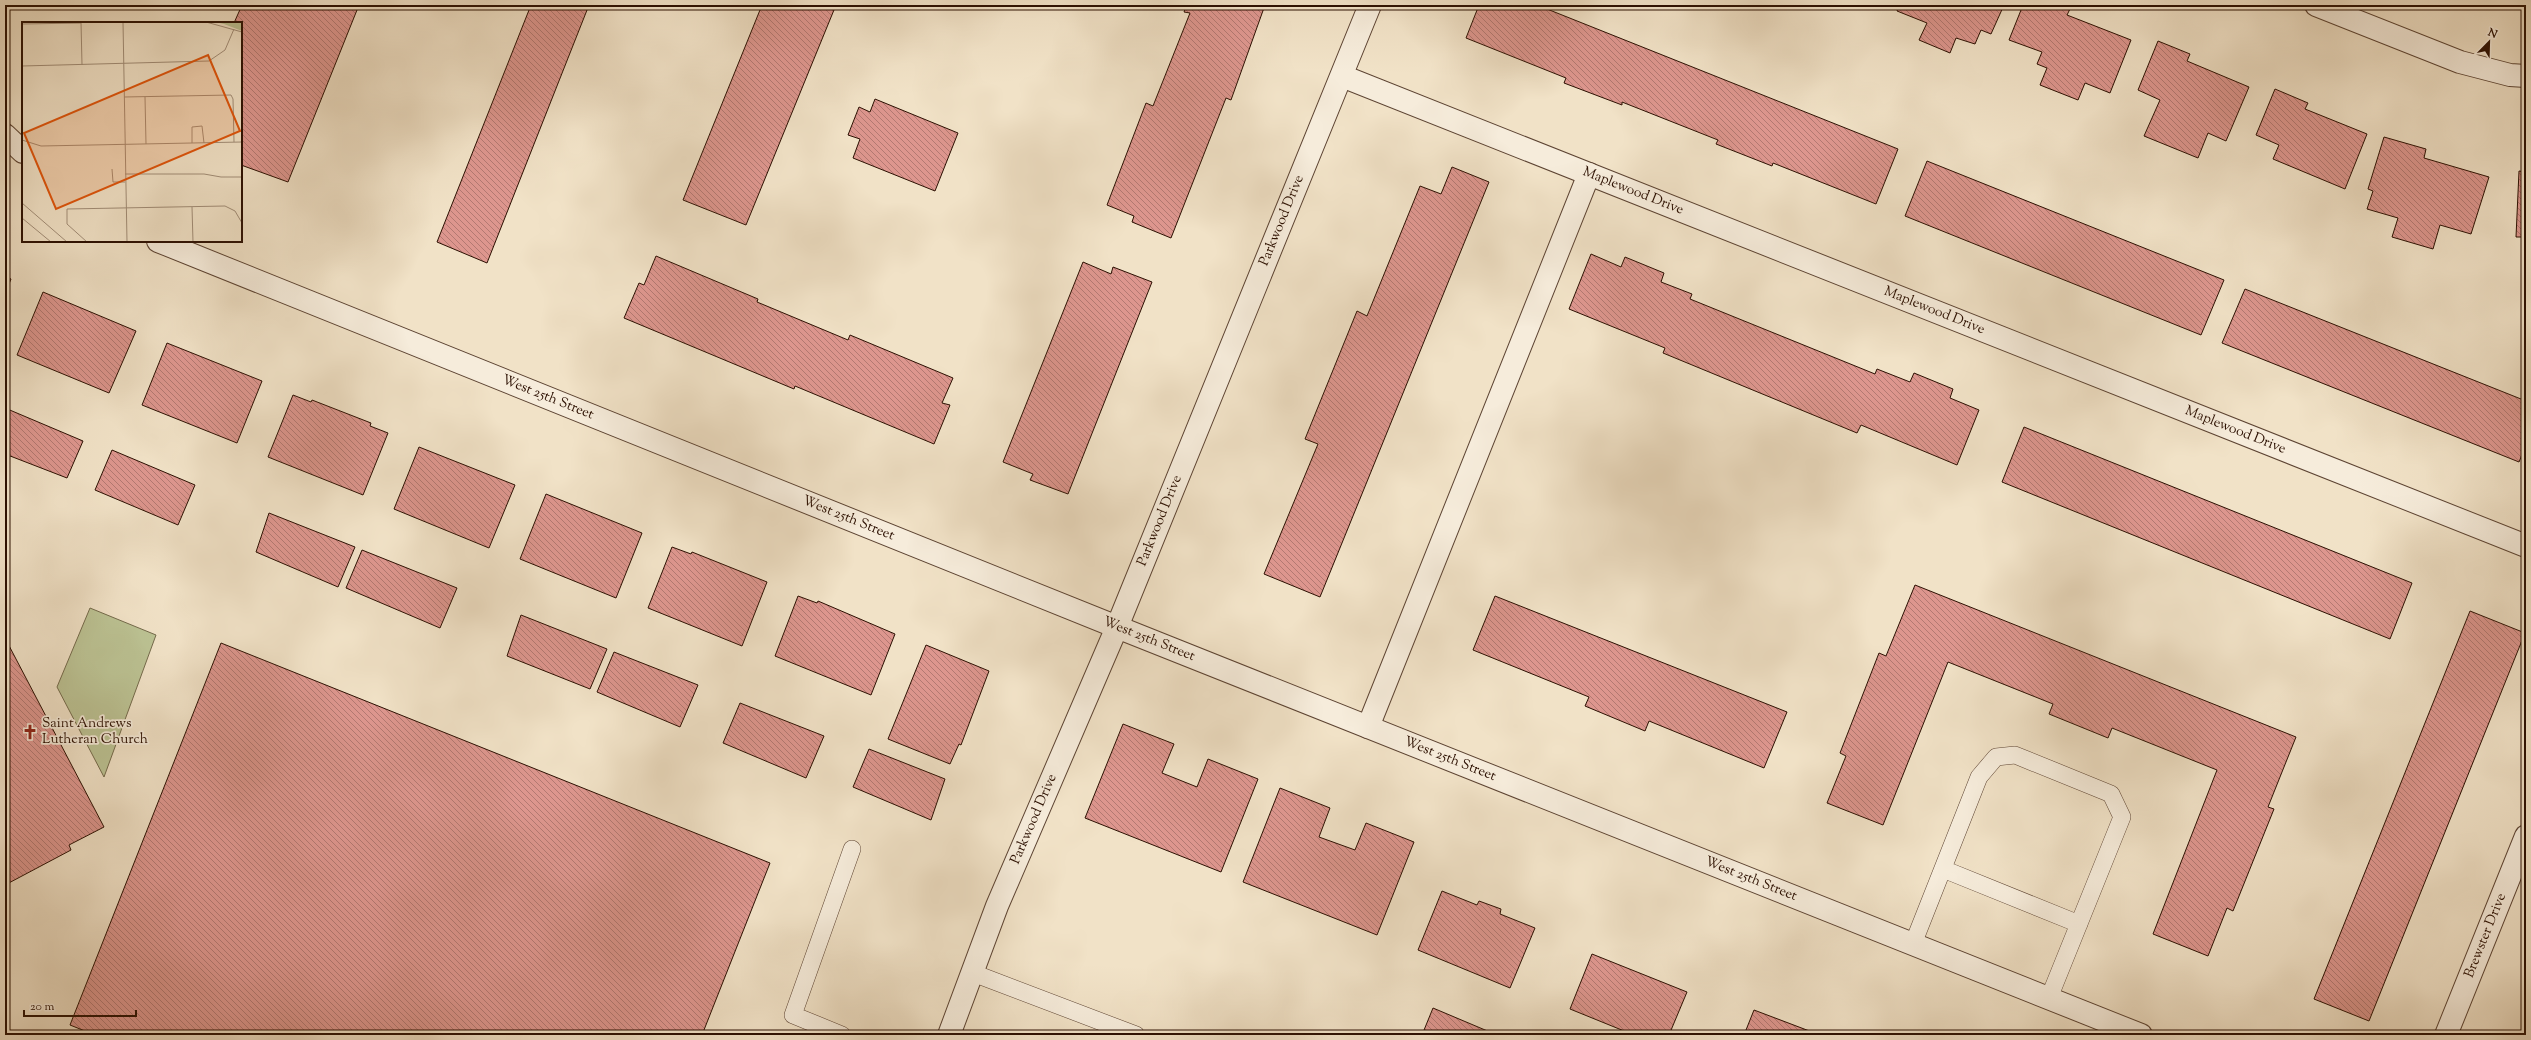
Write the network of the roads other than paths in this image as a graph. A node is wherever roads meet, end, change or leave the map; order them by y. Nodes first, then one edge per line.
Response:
1 (1370, 5) edge
2 (2316, 5) edge
3 (1342, 76) junction
4 (2526, 76) edge
5 (5, 135) edge
6 (22, 151) edge
7 (1589, 174) junction
8 (160, 242) edge
9 (2526, 546) edge
10 (1117, 627) junction
11 (1368, 727) junction
12 (2526, 836) edge
13 (852, 849) dead end
14 (1943, 869) junction
15 (2079, 924) junction
16 (1913, 944) junction
17 (973, 973) junction
18 (2049, 998) junction
19 (842, 1035) edge
20 (949, 1035) edge
21 (1136, 1035) edge
22 (2141, 1035) edge
23 (2446, 1035) edge

1 - 3 street, Parkwood Drive
2 - 4 street
3 - 7 street, Maplewood Drive
3 - 10 street, Parkwood Drive
5 - 6 street
7 - 9 street, Maplewood Drive
7 - 11 street
8 - 10 street, West 25th Street
10 - 11 street, West 25th Street
10 - 17 street, Parkwood Drive
11 - 16 street, West 25th Street
12 - 23 street, Brewster Drive
13 - 19 lane
14 - 15 lane
14 - 15 lane
14 - 16 lane
15 - 18 lane
16 - 18 street, West 25th Street
17 - 20 street, Parkwood Drive
17 - 21 lane
18 - 22 street, West 25th Street

